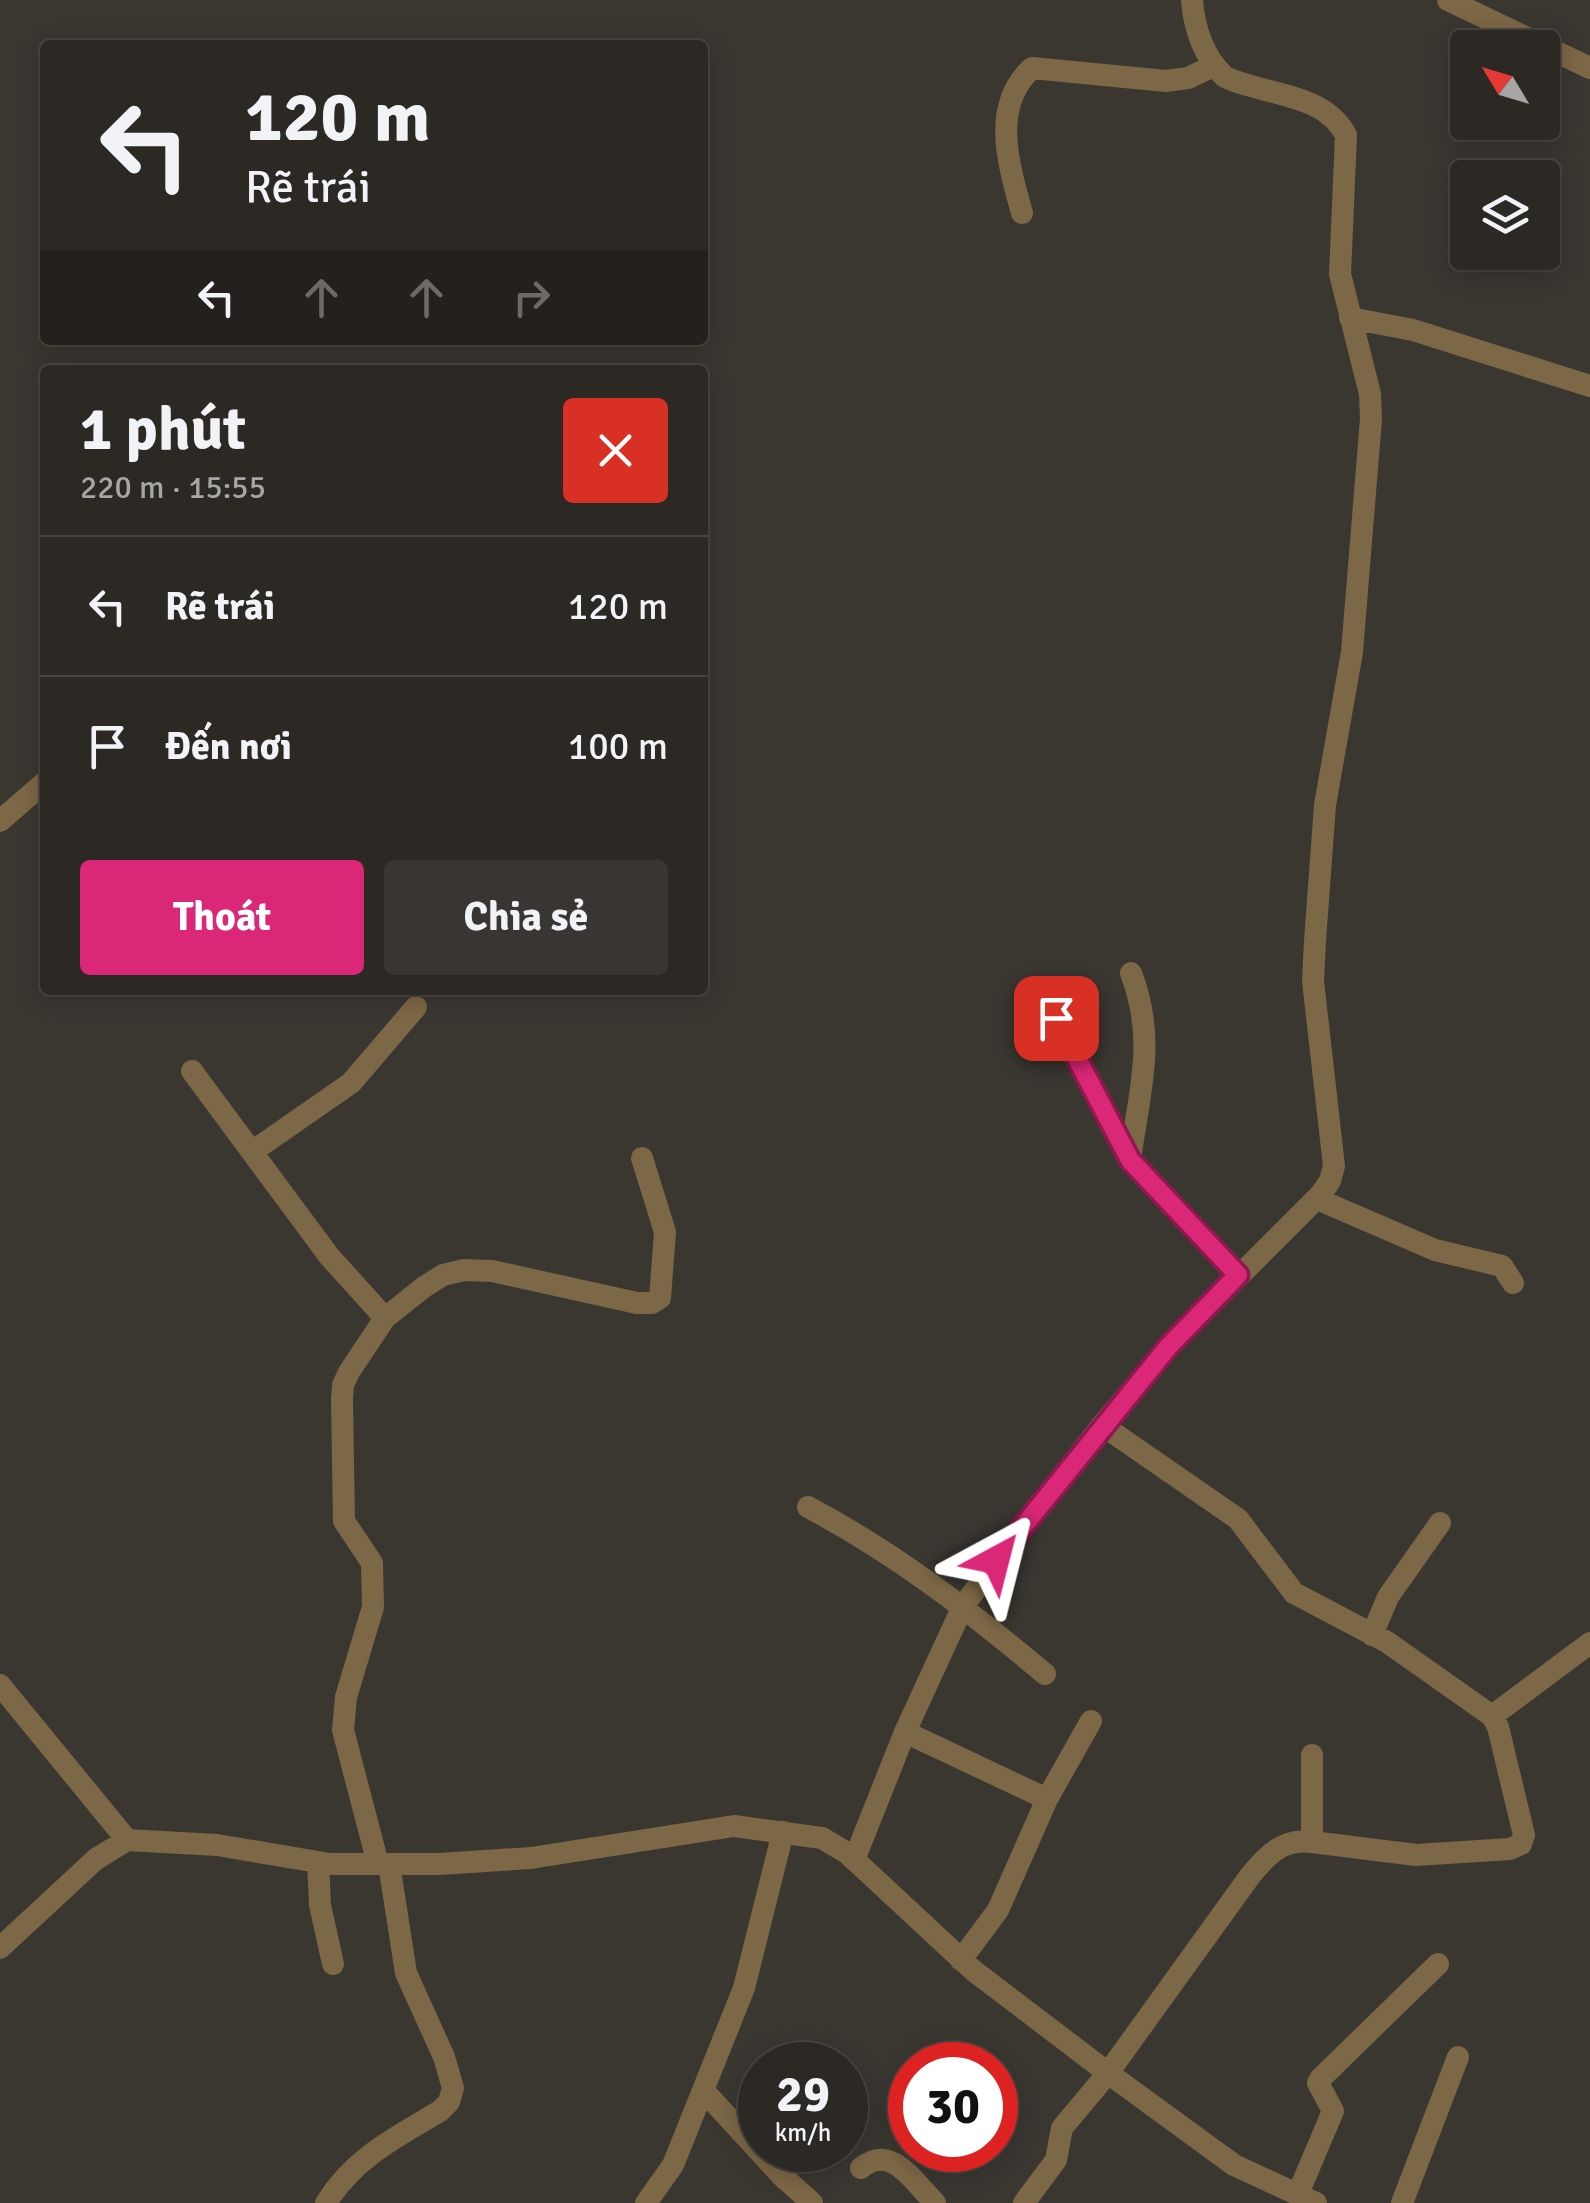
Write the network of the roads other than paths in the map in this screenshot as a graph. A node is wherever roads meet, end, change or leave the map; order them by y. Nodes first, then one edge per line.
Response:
1 (1192, 0) edge
2 (1448, 0) edge
3 (1504, 0) edge
4 (1490, 20) junction
5 (1212, 66) junction
6 (1590, 68) edge
7 (1022, 214) dead end
8 (1350, 318) junction
9 (1590, 386) edge
10 (40, 786) edge
11 (0, 820) edge
12 (1131, 974) dead end
13 (416, 1007) dead end
14 (1056, 1018) dead end
15 (192, 1071) dead end
16 (254, 1151) junction
17 (642, 1158) dead end
18 (1130, 1160) junction
19 (1317, 1199) junction
20 (1238, 1275) junction
21 (1514, 1283) dead end
22 (385, 1318) junction
23 (1102, 1425) junction
24 (808, 1507) dead end
25 (1440, 1523) dead end
26 (963, 1606) junction
27 (1372, 1635) junction
28 (1590, 1643) edge
29 (1045, 1674) dead end
30 (0, 1685) edge
31 (1492, 1716) junction
32 (1091, 1721) dead end
33 (905, 1732) junction
34 (1312, 1755) dead end
35 (1047, 1799) junction
36 (783, 1832) junction
37 (126, 1840) junction
38 (1312, 1842) junction
39 (854, 1860) junction
40 (318, 1862) junction
41 (383, 1864) junction
42 (0, 1948) edge
43 (961, 1960) junction
44 (334, 1964) dead end
45 (1438, 1964) dead end
46 (1458, 2057) dead end
47 (1108, 2073) junction
48 (703, 2090) junction
49 (868, 2161) edge
50 (1309, 2201) edge
51 (326, 2203) edge
52 (646, 2203) edge
53 (812, 2203) edge
54 (935, 2203) edge
55 (1024, 2203) edge
56 (1402, 2203) edge

1 - 5 street
2 - 4 street
3 - 4 street
4 - 6 street
5 - 7 street
5 - 8 street
8 - 9 street
8 - 19 street
10 - 11 street
12 - 18 street
13 - 16 street
14 - 18 street
15 - 16 street
16 - 22 street
17 - 22 street
18 - 20 street
19 - 20 street
19 - 21 street
20 - 23 street
22 - 41 street
23 - 26 street
23 - 27 street
24 - 26 street
25 - 27 street
26 - 29 street
26 - 33 street
27 - 31 street
28 - 31 street
30 - 37 street
31 - 38 street
32 - 35 street
33 - 35 street
33 - 39 street
34 - 38 street
35 - 43 street
36 - 39 street
36 - 41 street
36 - 48 street
37 - 40 street
37 - 42 street
38 - 47 street
39 - 43 street
40 - 41 street
40 - 44 street
41 - 51 street
43 - 47 street
45 - 50 street
46 - 56 street
47 - 50 street
47 - 55 street
48 - 52 street
48 - 53 street
49 - 54 street

